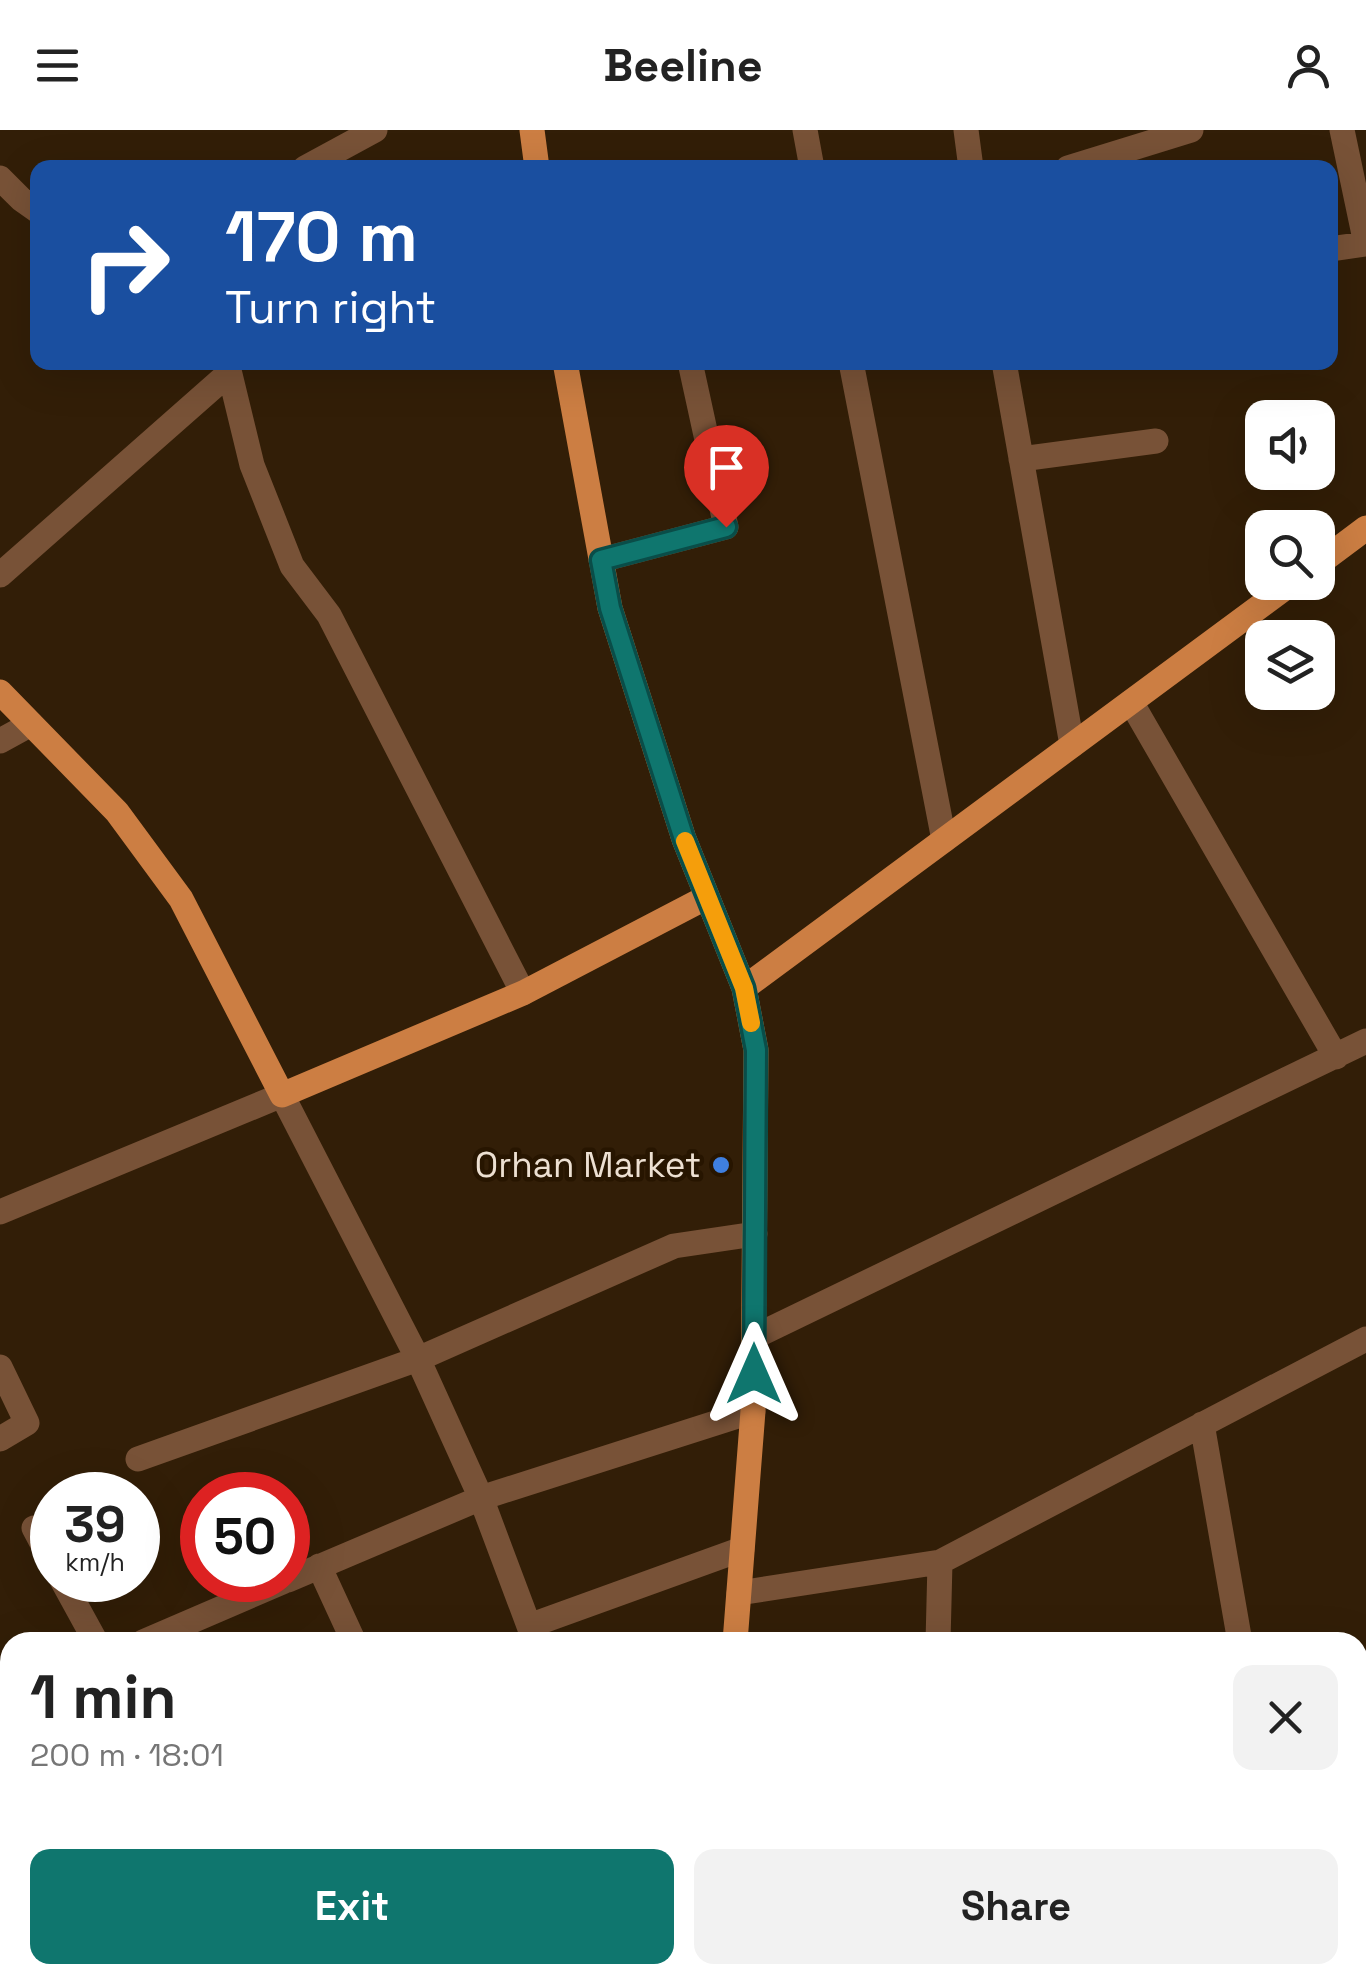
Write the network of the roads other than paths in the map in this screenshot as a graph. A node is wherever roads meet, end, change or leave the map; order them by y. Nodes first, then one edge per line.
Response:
1 (375, 130) edge
2 (532, 130) edge
3 (805, 130) edge
4 (966, 130) edge
5 (1192, 130) edge
6 (1342, 130) edge
7 (320, 160) edge
8 (537, 160) edge
9 (811, 160) edge
10 (970, 160) edge
11 (1094, 160) edge
12 (0, 178) edge
13 (30, 206) edge
14 (1338, 249) edge
15 (226, 370) edge
16 (228, 370) edge
17 (566, 370) edge
18 (692, 370) edge
19 (853, 370) edge
20 (1005, 370) edge
21 (1156, 440) dead end
22 (1021, 459) junction
23 (1366, 528) edge
24 (1335, 551) edge
25 (601, 560) junction
26 (0, 575) edge
27 (1269, 600) edge
28 (0, 692) edge
29 (1132, 702) junction
30 (31, 724) junction
31 (0, 741) edge
32 (1072, 745) junction
33 (944, 840) junction
34 (708, 897) junction
35 (744, 988) junction
36 (523, 993) junction
37 (1357, 1052) edge
38 (282, 1095) junction
39 (0, 1212) edge
40 (755, 1234) junction
41 (754, 1337) junction
42 (1366, 1340) edge
43 (418, 1359) junction
44 (0, 1367) edge
45 (753, 1412) junction
46 (1202, 1424) junction
47 (0, 1439) edge
48 (138, 1460) dead end
49 (482, 1498) junction
50 (742, 1549) junction
51 (940, 1562) junction
52 (319, 1566) junction
53 (310, 1570) edge
54 (739, 1593) junction
55 (74, 1602) edge
56 (236, 1602) edge
57 (91, 1632) edge
58 (166, 1632) edge
59 (349, 1632) edge
60 (531, 1632) edge
61 (537, 1632) edge
62 (736, 1632) edge
63 (938, 1632) edge
64 (1238, 1632) edge

1 - 7 street
2 - 8 main road
3 - 9 street
4 - 10 street
5 - 11 street
6 - 14 street
12 - 13 street
15 - 26 street
16 - 36 street
17 - 25 main road
18 - 25 street
19 - 33 street
20 - 22 street
21 - 22 street
22 - 32 street
23 - 24 main road
25 - 34 main road
27 - 29 main road
28 - 30 main road
29 - 32 main road
29 - 37 street
30 - 31 street
30 - 38 main road
32 - 33 main road
33 - 35 main road
34 - 35 main road
34 - 36 main road
35 - 40 main road
36 - 38 main road
37 - 41 street
38 - 39 street
38 - 43 street
40 - 41 main road
40 - 43 street
41 - 45 main road
42 - 46 street
43 - 48 street
43 - 49 street
44 - 47 street
45 - 49 street
45 - 50 main road
46 - 51 street
46 - 64 street
49 - 52 street
49 - 60 street
50 - 54 main road
50 - 61 street
51 - 54 street
51 - 63 street
52 - 53 street
52 - 59 street
54 - 62 main road
55 - 57 street
56 - 58 street

